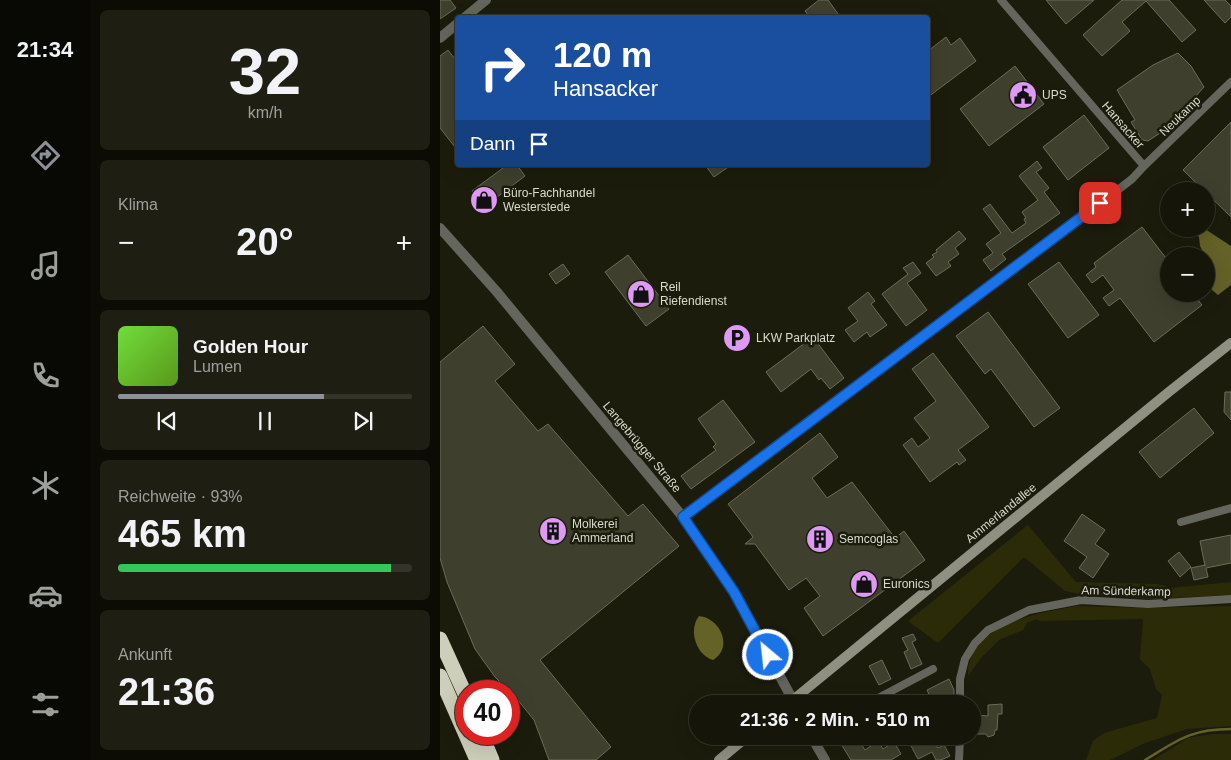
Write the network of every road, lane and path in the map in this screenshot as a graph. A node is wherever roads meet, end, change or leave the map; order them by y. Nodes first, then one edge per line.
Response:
1 (486, 0) edge
2 (1001, 0) edge
3 (468, 15) edge
4 (455, 26) edge
5 (440, 38) edge
6 (1231, 82) edge
7 (1144, 166) junction
8 (440, 228) edge
9 (1231, 343) edge
10 (1231, 508) edge
11 (683, 517) junction
12 (1181, 522) dead end
13 (1231, 599) edge
14 (440, 639) edge
15 (933, 669) dead end
16 (440, 676) edge
17 (459, 680) edge
18 (788, 695) edge
19 (801, 695) edge
20 (884, 695) edge
21 (960, 695) edge
22 (486, 745) edge
23 (737, 745) edge
24 (816, 745) edge
25 (960, 745) edge
26 (477, 760) edge
27 (492, 760) edge
28 (719, 760) edge
29 (825, 760) edge
30 (960, 760) edge

1 - 3 street
2 - 7 street, Hansacker
4 - 5 street
6 - 7 street, Neukamp
7 - 11 street, Hansacker
8 - 11 street, Langebrügger Straße
9 - 19 main road, Ammerlandallee
10 - 12 street
11 - 18 street, Langebrügger Straße
13 - 21 street, Am Sünderkamp
14 - 17 highway
15 - 20 street
16 - 26 highway
22 - 27 highway
23 - 28 main road
24 - 29 street
25 - 30 street

